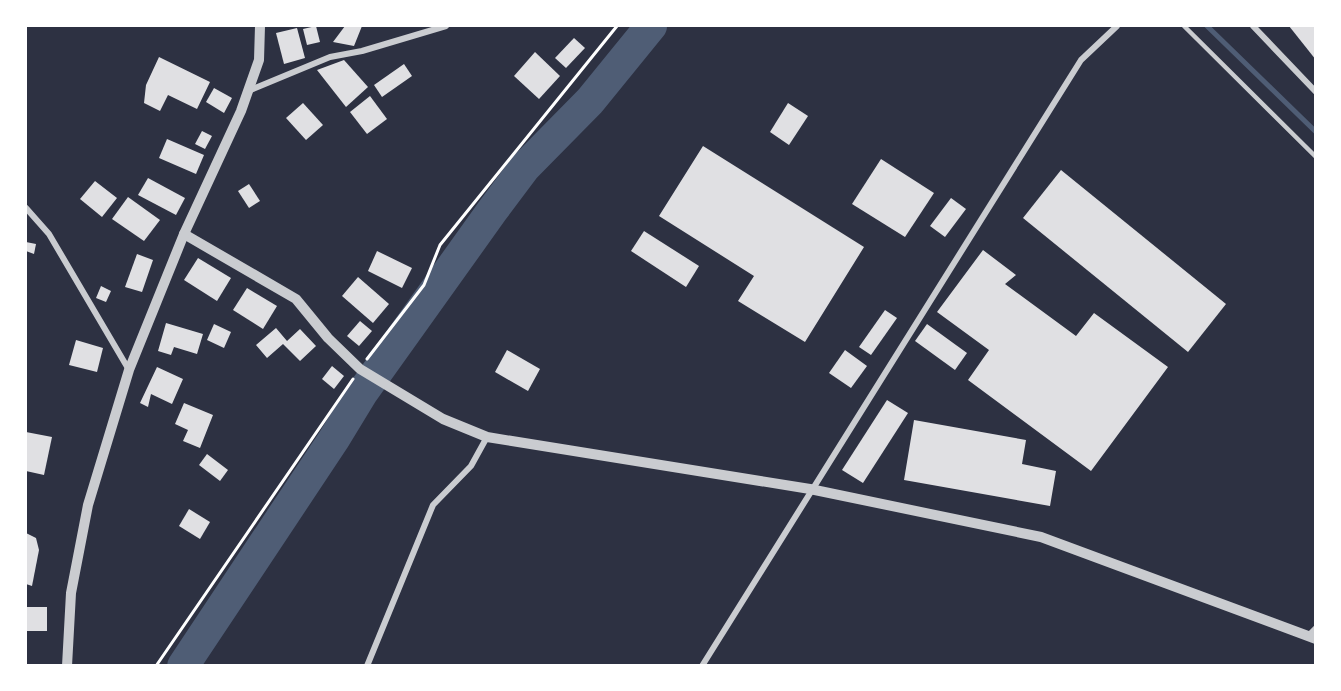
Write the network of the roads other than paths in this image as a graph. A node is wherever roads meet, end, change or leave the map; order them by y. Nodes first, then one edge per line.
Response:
1 (260, 26) edge
2 (446, 26) edge
3 (1117, 26) edge
4 (1184, 26) edge
5 (1253, 26) edge
6 (248, 91) junction
7 (1316, 92) edge
8 (1316, 157) edge
9 (26, 208) edge
10 (184, 234) junction
11 (129, 370) junction
12 (487, 437) junction
13 (810, 489) junction
14 (1313, 634) edge
15 (67, 666) edge
16 (367, 666) edge
17 (702, 666) edge

1 - 6 street
2 - 6 street
3 - 13 street
4 - 8 lane
5 - 7 street
6 - 10 street
9 - 11 street
10 - 11 street
10 - 12 street
11 - 15 street
12 - 13 street
12 - 16 street
13 - 14 street
13 - 17 street

